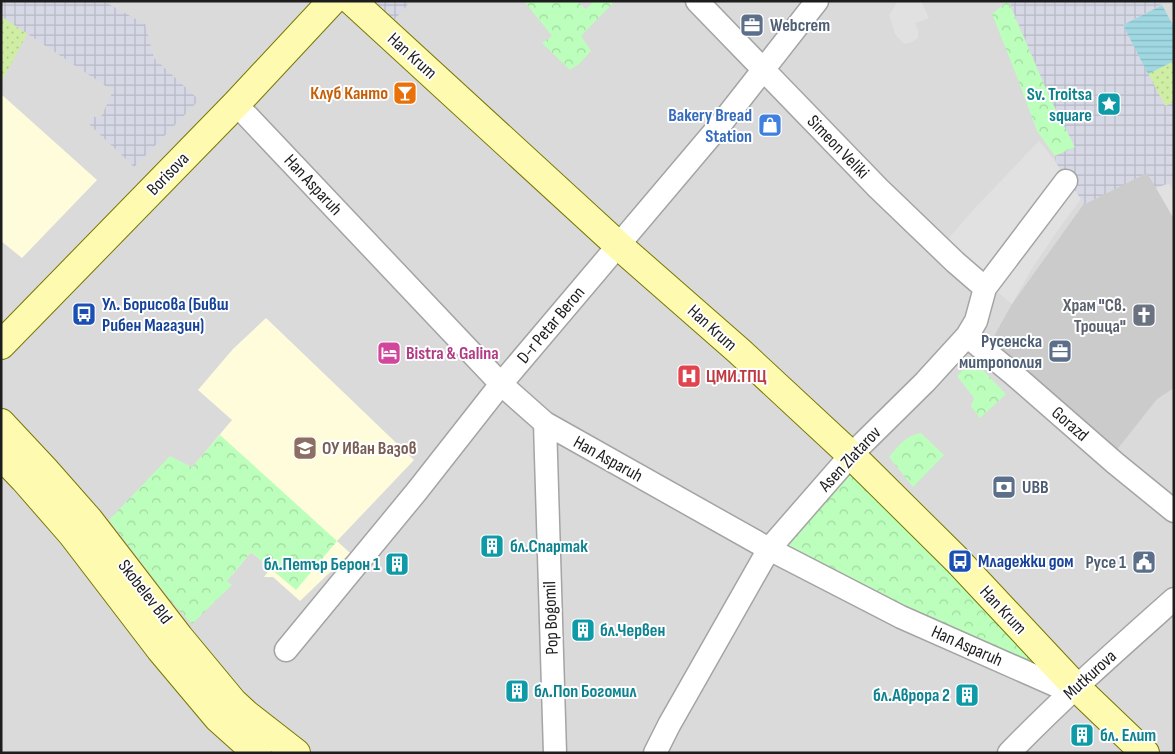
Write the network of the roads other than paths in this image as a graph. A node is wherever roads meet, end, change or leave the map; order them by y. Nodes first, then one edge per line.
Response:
1 (332, 1) edge
2 (352, 1) edge
3 (697, 1) edge
4 (817, 1) edge
5 (763, 70) junction
6 (236, 104) junction
7 (1066, 181) dead end
8 (618, 244) junction
9 (985, 288) junction
10 (967, 336) junction
11 (1, 345) edge
12 (501, 384) junction
13 (545, 423) junction
14 (1, 424) edge
15 (851, 455) junction
16 (1, 456) edge
17 (1174, 511) edge
18 (769, 549) junction
19 (1174, 599) edge
20 (286, 650) dead end
21 (1073, 684) junction
22 (257, 753) edge
23 (296, 753) edge
24 (555, 753) edge
25 (655, 753) edge
26 (1009, 753) edge
27 (1145, 753) edge

1 - 6 main road, Borisova
2 - 8 main road, Han Krum
3 - 5 street, Simeon Veliki
4 - 5 street, D-r Petar Beron
5 - 8 street, D-r Petar Beron
5 - 9 street, Simeon Veliki
6 - 11 main road, Borisova
6 - 12 street, Han Asparuh
7 - 9 street, Asen Zlatarov
8 - 12 street, D-r Petar Beron
8 - 15 main road, Han Krum
9 - 10 street, Asen Zlatarov
10 - 15 street, Asen Zlatarov
10 - 17 street, Gorazd
12 - 13 street, Han Asparuh
12 - 20 street, D-r Petar Beron
13 - 18 street, Han Asparuh
13 - 24 street, Pop Bogomil
14 - 23 main road, Skobelev Bld
15 - 18 street, Asen Zlatarov
15 - 21 main road, Han Krum
16 - 22 main road, Skobelev Bld
18 - 21 street, Han Asparuh
18 - 25 street, Asen Zlatarov
19 - 21 street, Mutkurova
21 - 26 street, Mutkurova
21 - 27 main road, Han Krum

